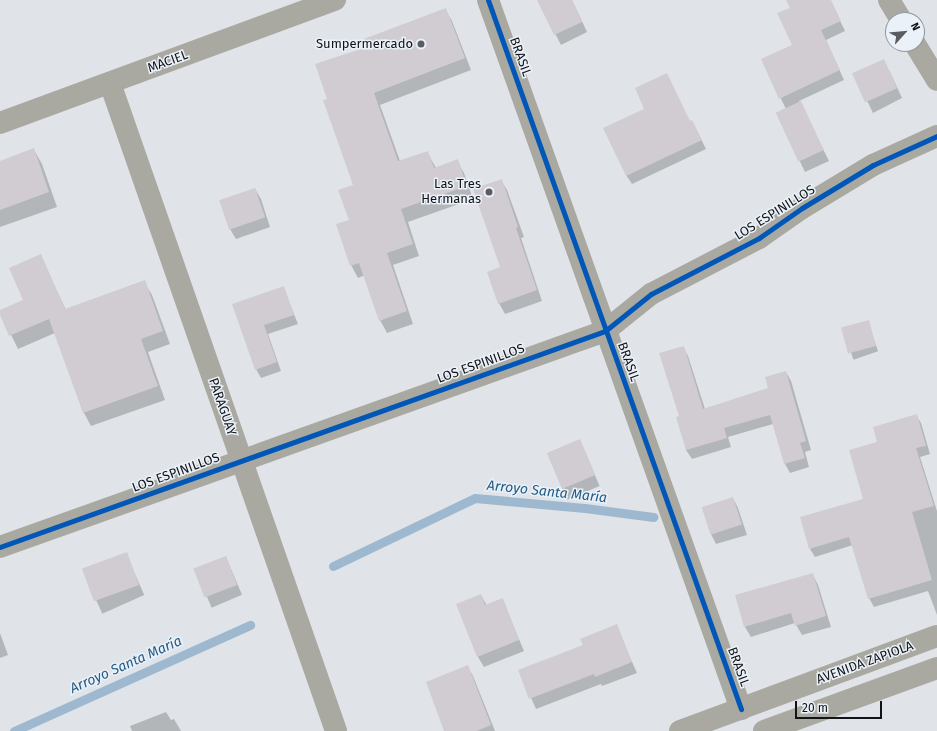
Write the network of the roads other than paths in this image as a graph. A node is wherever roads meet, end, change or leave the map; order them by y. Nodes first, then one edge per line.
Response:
1 (335, 0) edge
2 (488, 0) edge
3 (889, 0) edge
4 (896, 12) edge
5 (920, 52) edge
6 (937, 80) edge
7 (110, 83) junction
8 (0, 123) edge
9 (937, 136) edge
10 (606, 331) junction
11 (241, 462) junction
12 (0, 547) edge
13 (937, 636) edge
14 (937, 668) edge
15 (741, 709) junction
16 (336, 731) edge
17 (680, 731) edge
18 (764, 731) edge

1 - 7 street, MACIEL
2 - 10 street, BRASIL
3 - 4 street
5 - 6 street
7 - 8 street, MACIEL
7 - 11 street, PARAGUAY
9 - 10 street, LOS ESPINILLOS
10 - 11 street, LOS ESPINILLOS
10 - 15 street, BRASIL
11 - 12 street, LOS ESPINILLOS
11 - 16 street, PARAGUAY
13 - 15 main road, AVENIDA ZAPIOLA
14 - 18 main road
15 - 17 main road, AVENIDA ZAPIOLA

